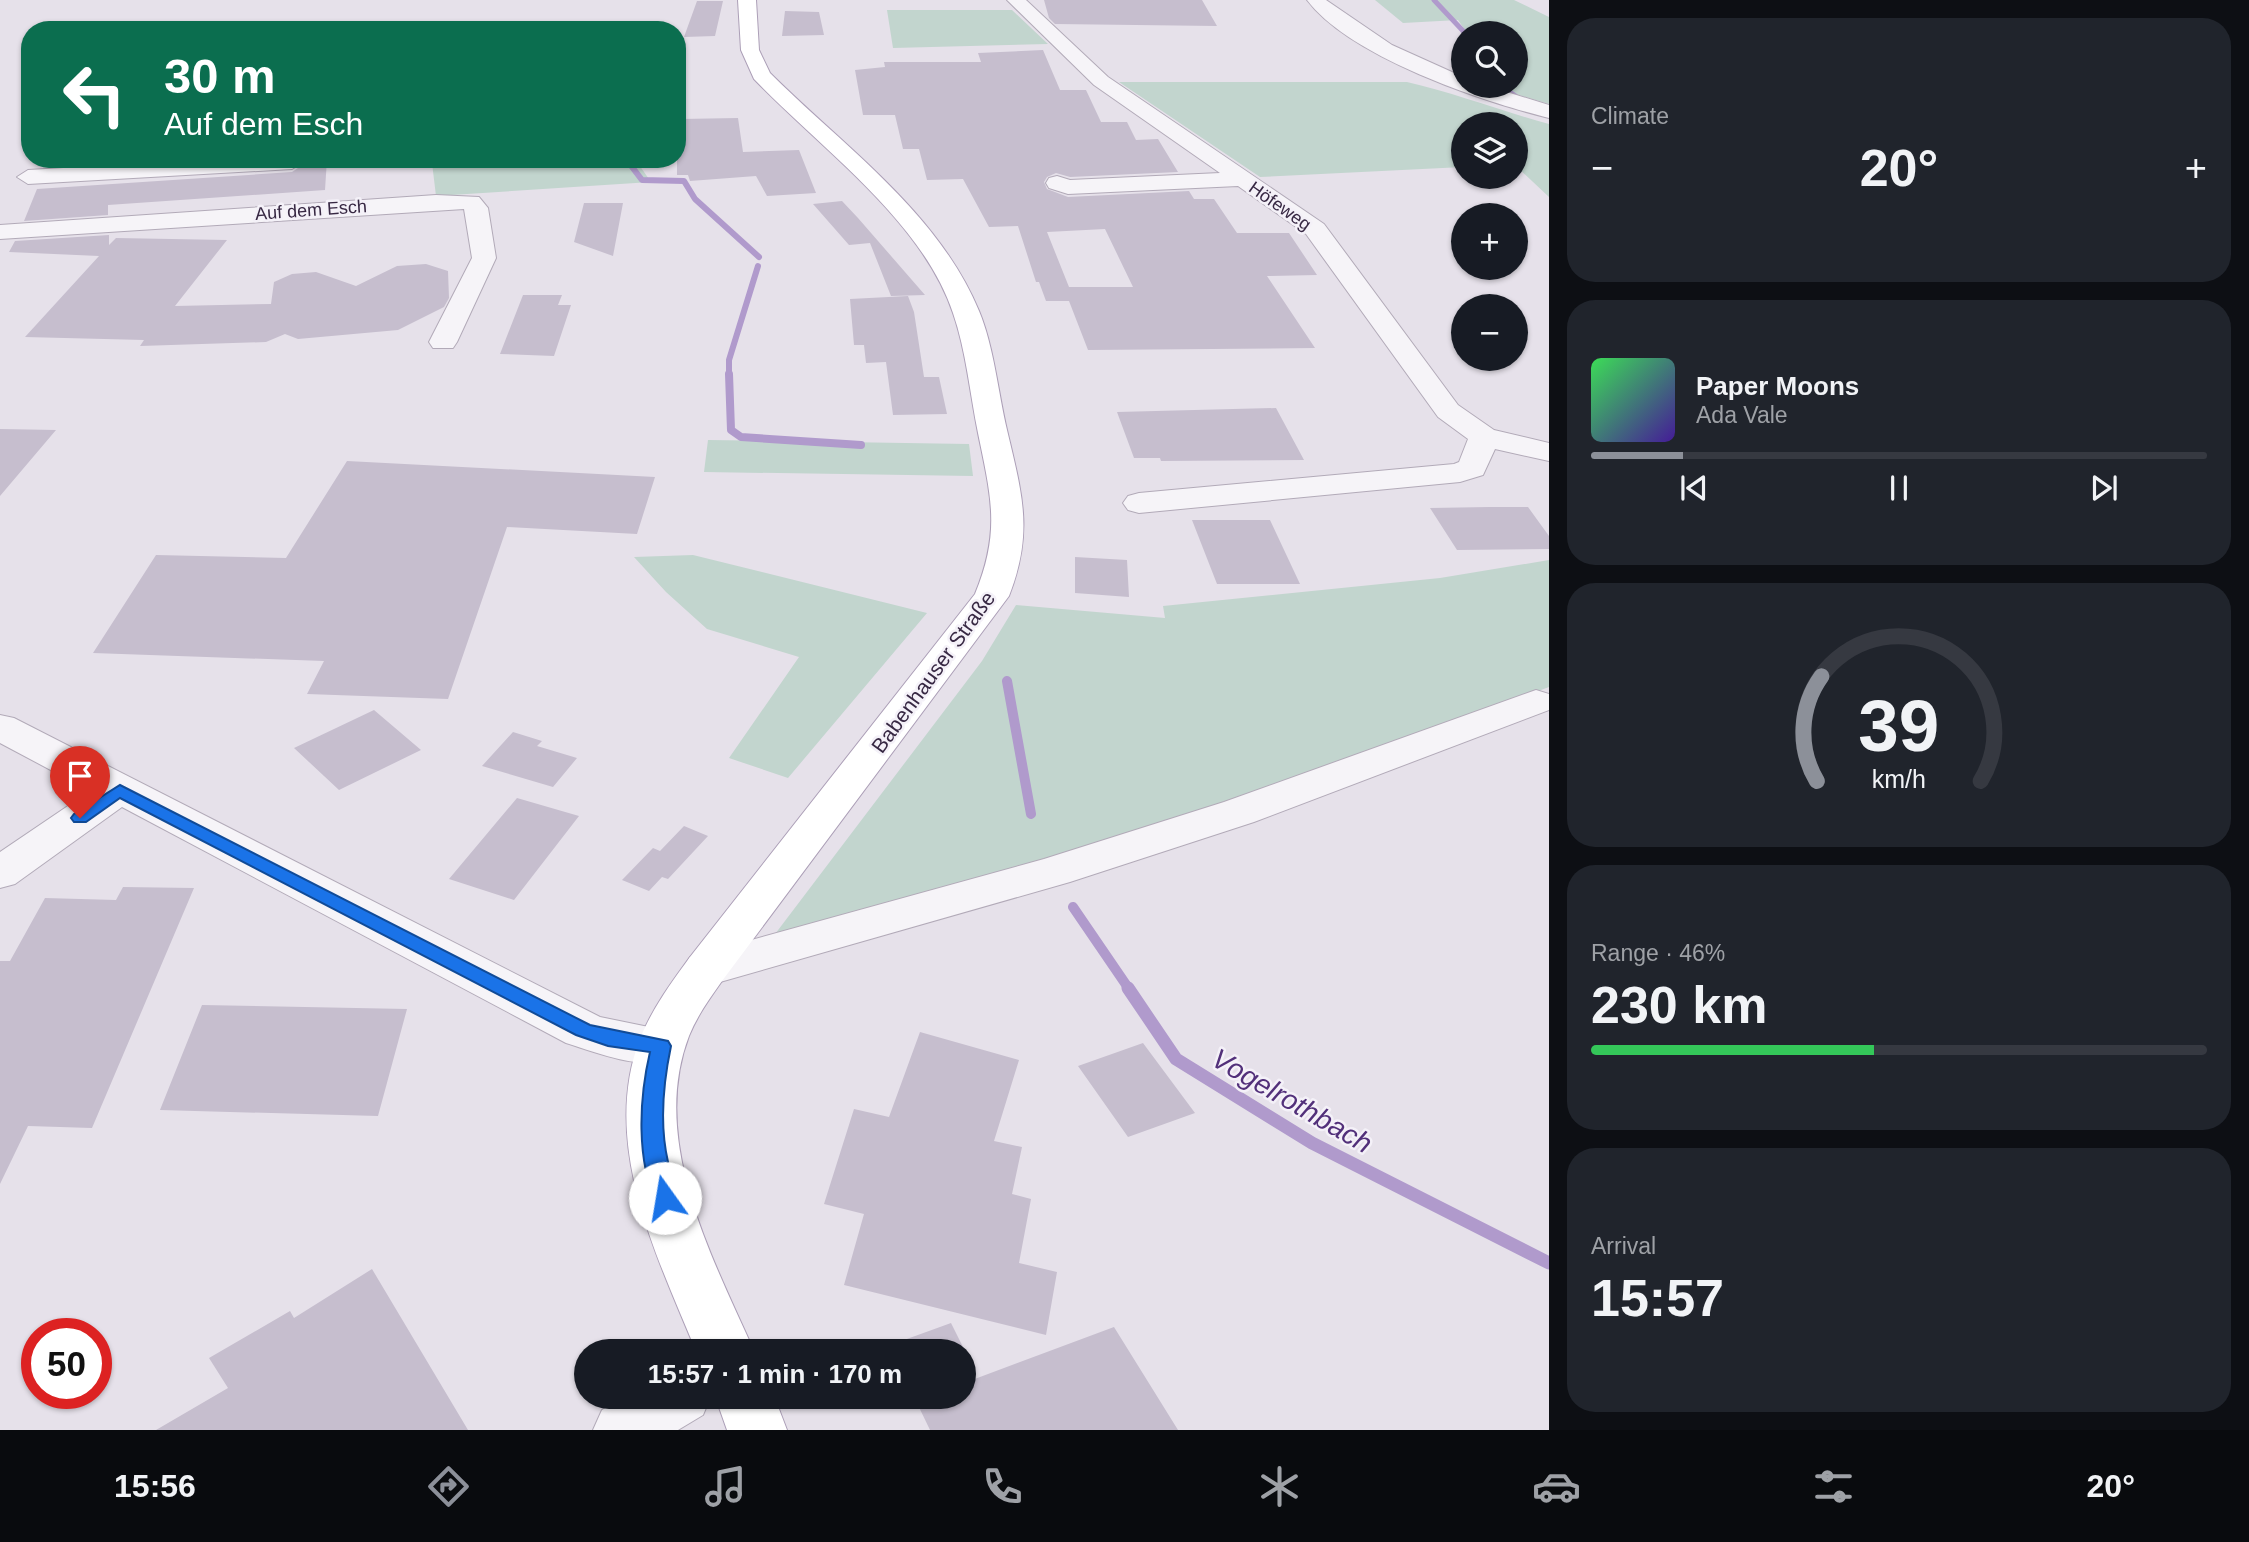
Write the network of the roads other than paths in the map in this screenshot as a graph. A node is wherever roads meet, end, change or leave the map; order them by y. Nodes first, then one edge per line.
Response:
1 (747, 0) edge
2 (1016, 0) edge
3 (1316, 0) edge
4 (1451, 79) edge
5 (1505, 98) edge
6 (1549, 112) edge
7 (38, 168) edge
8 (210, 168) edge
9 (1242, 179) junction
10 (1057, 183) dead end
11 (0, 232) edge
12 (443, 342) dead end
13 (1484, 437) junction
14 (1549, 452) edge
15 (1139, 503) dead end
16 (1536, 702) dead end
17 (0, 727) edge
18 (120, 790) junction
19 (0, 873) edge
20 (706, 970) junction
21 (661, 1046) junction
22 (720, 1339) edge
23 (659, 1409) edge
24 (749, 1409) edge
25 (623, 1430) edge
26 (757, 1430) edge

1 - 20 main road, Babenhauser Straße
2 - 9 street, Höfeweg
3 - 4 street
5 - 6 street
7 - 8 street
9 - 10 street
9 - 13 street, Höfeweg
11 - 12 street, Auf dem Esch
13 - 14 street, Höfeweg
13 - 15 street
16 - 20 street
17 - 18 street
18 - 19 street
18 - 21 street
20 - 21 main road, Babenhauser Straße
21 - 22 main road, Babenhauser Straße
23 - 25 street
24 - 26 main road

